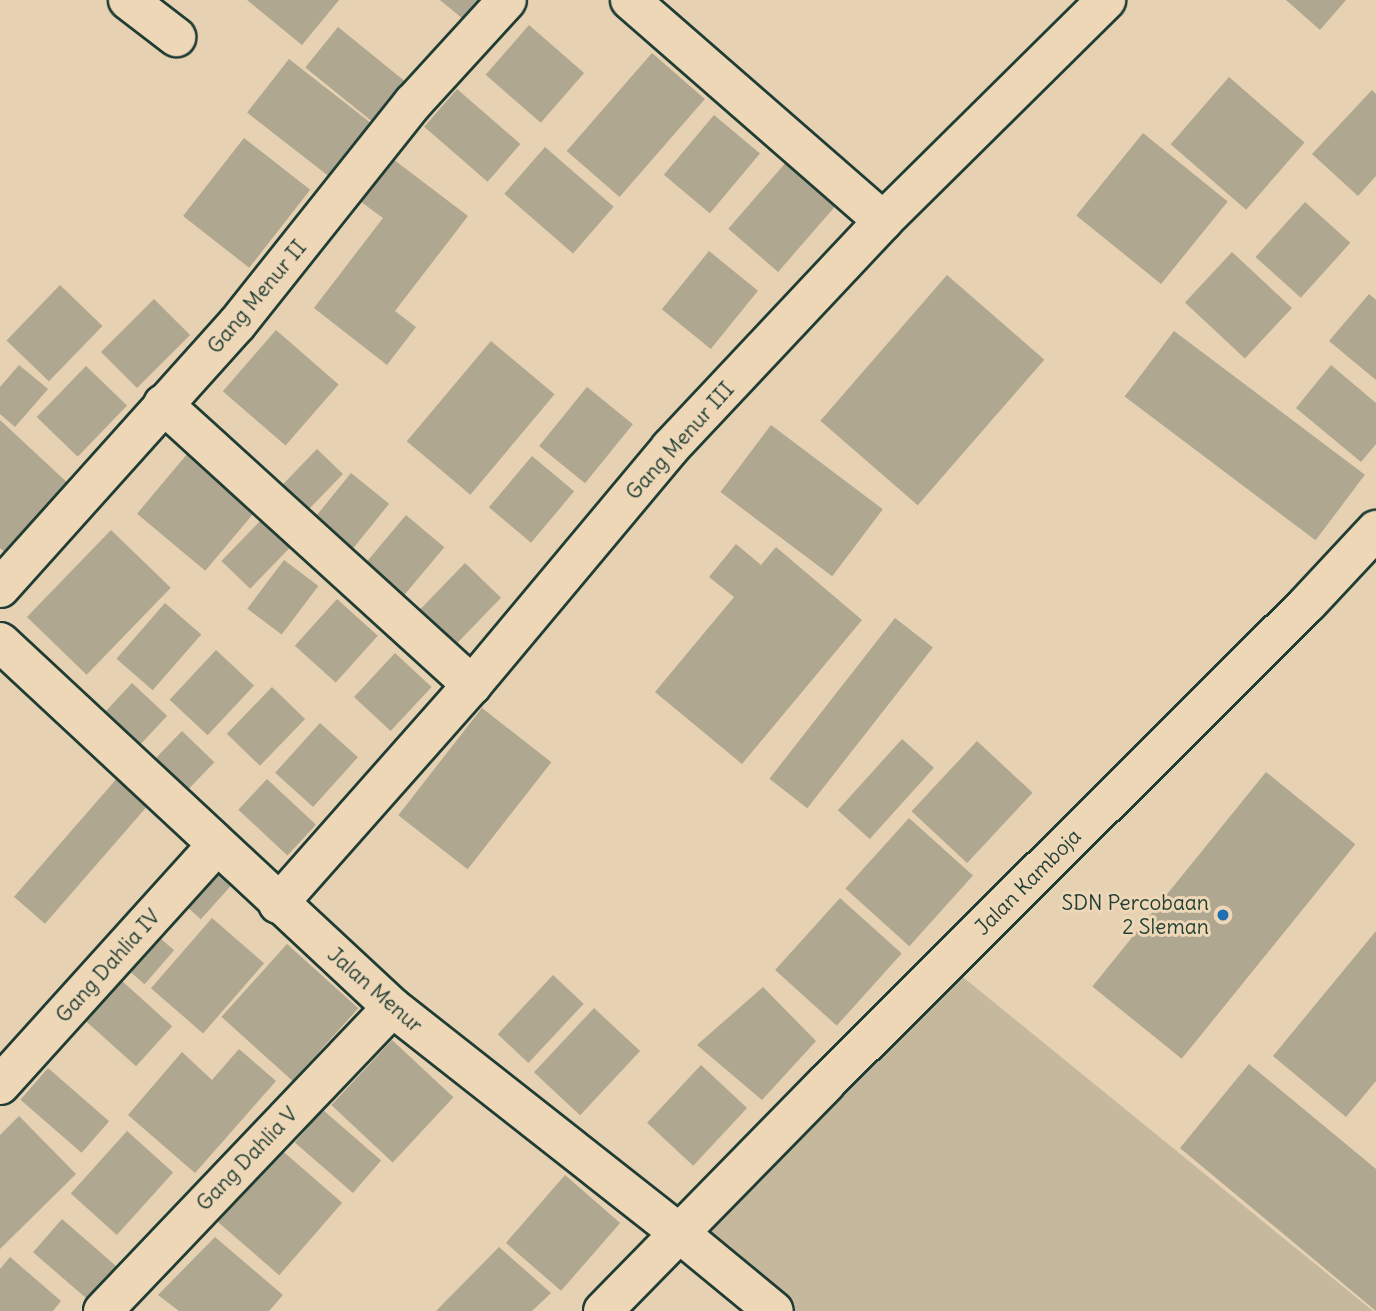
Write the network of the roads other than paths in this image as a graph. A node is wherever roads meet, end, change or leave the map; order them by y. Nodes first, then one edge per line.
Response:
1 (128, 0) edge
2 (508, 0) edge
3 (630, 0) edge
4 (1106, 0) edge
5 (176, 37) dead end
6 (883, 221) junction
7 (163, 404) junction
8 (1376, 530) edge
9 (0, 588) edge
10 (0, 642) edge
11 (472, 685) junction
12 (216, 846) junction
13 (278, 904) junction
14 (392, 1007) junction
15 (0, 1085) edge
16 (678, 1232) junction
17 (103, 1311) edge
18 (603, 1311) edge
19 (774, 1311) edge

1 - 5 street
2 - 7 street, Gang Menur II
3 - 6 street
4 - 6 street, Gang Menur III
6 - 11 street, Gang Menur III
7 - 9 street, Gang Menur II
7 - 11 street
8 - 16 street, Jalan Kamboja
10 - 12 street, Jalan Menur
11 - 13 street, Gang Menur III
12 - 13 street, Jalan Menur
12 - 15 street, Gang Dahlia IV
13 - 14 street, Jalan Menur
14 - 16 street, Jalan Menur
14 - 17 street, Gang Dahlia V
16 - 18 street, Jalan Kamboja
16 - 19 street, Jalan Menur

